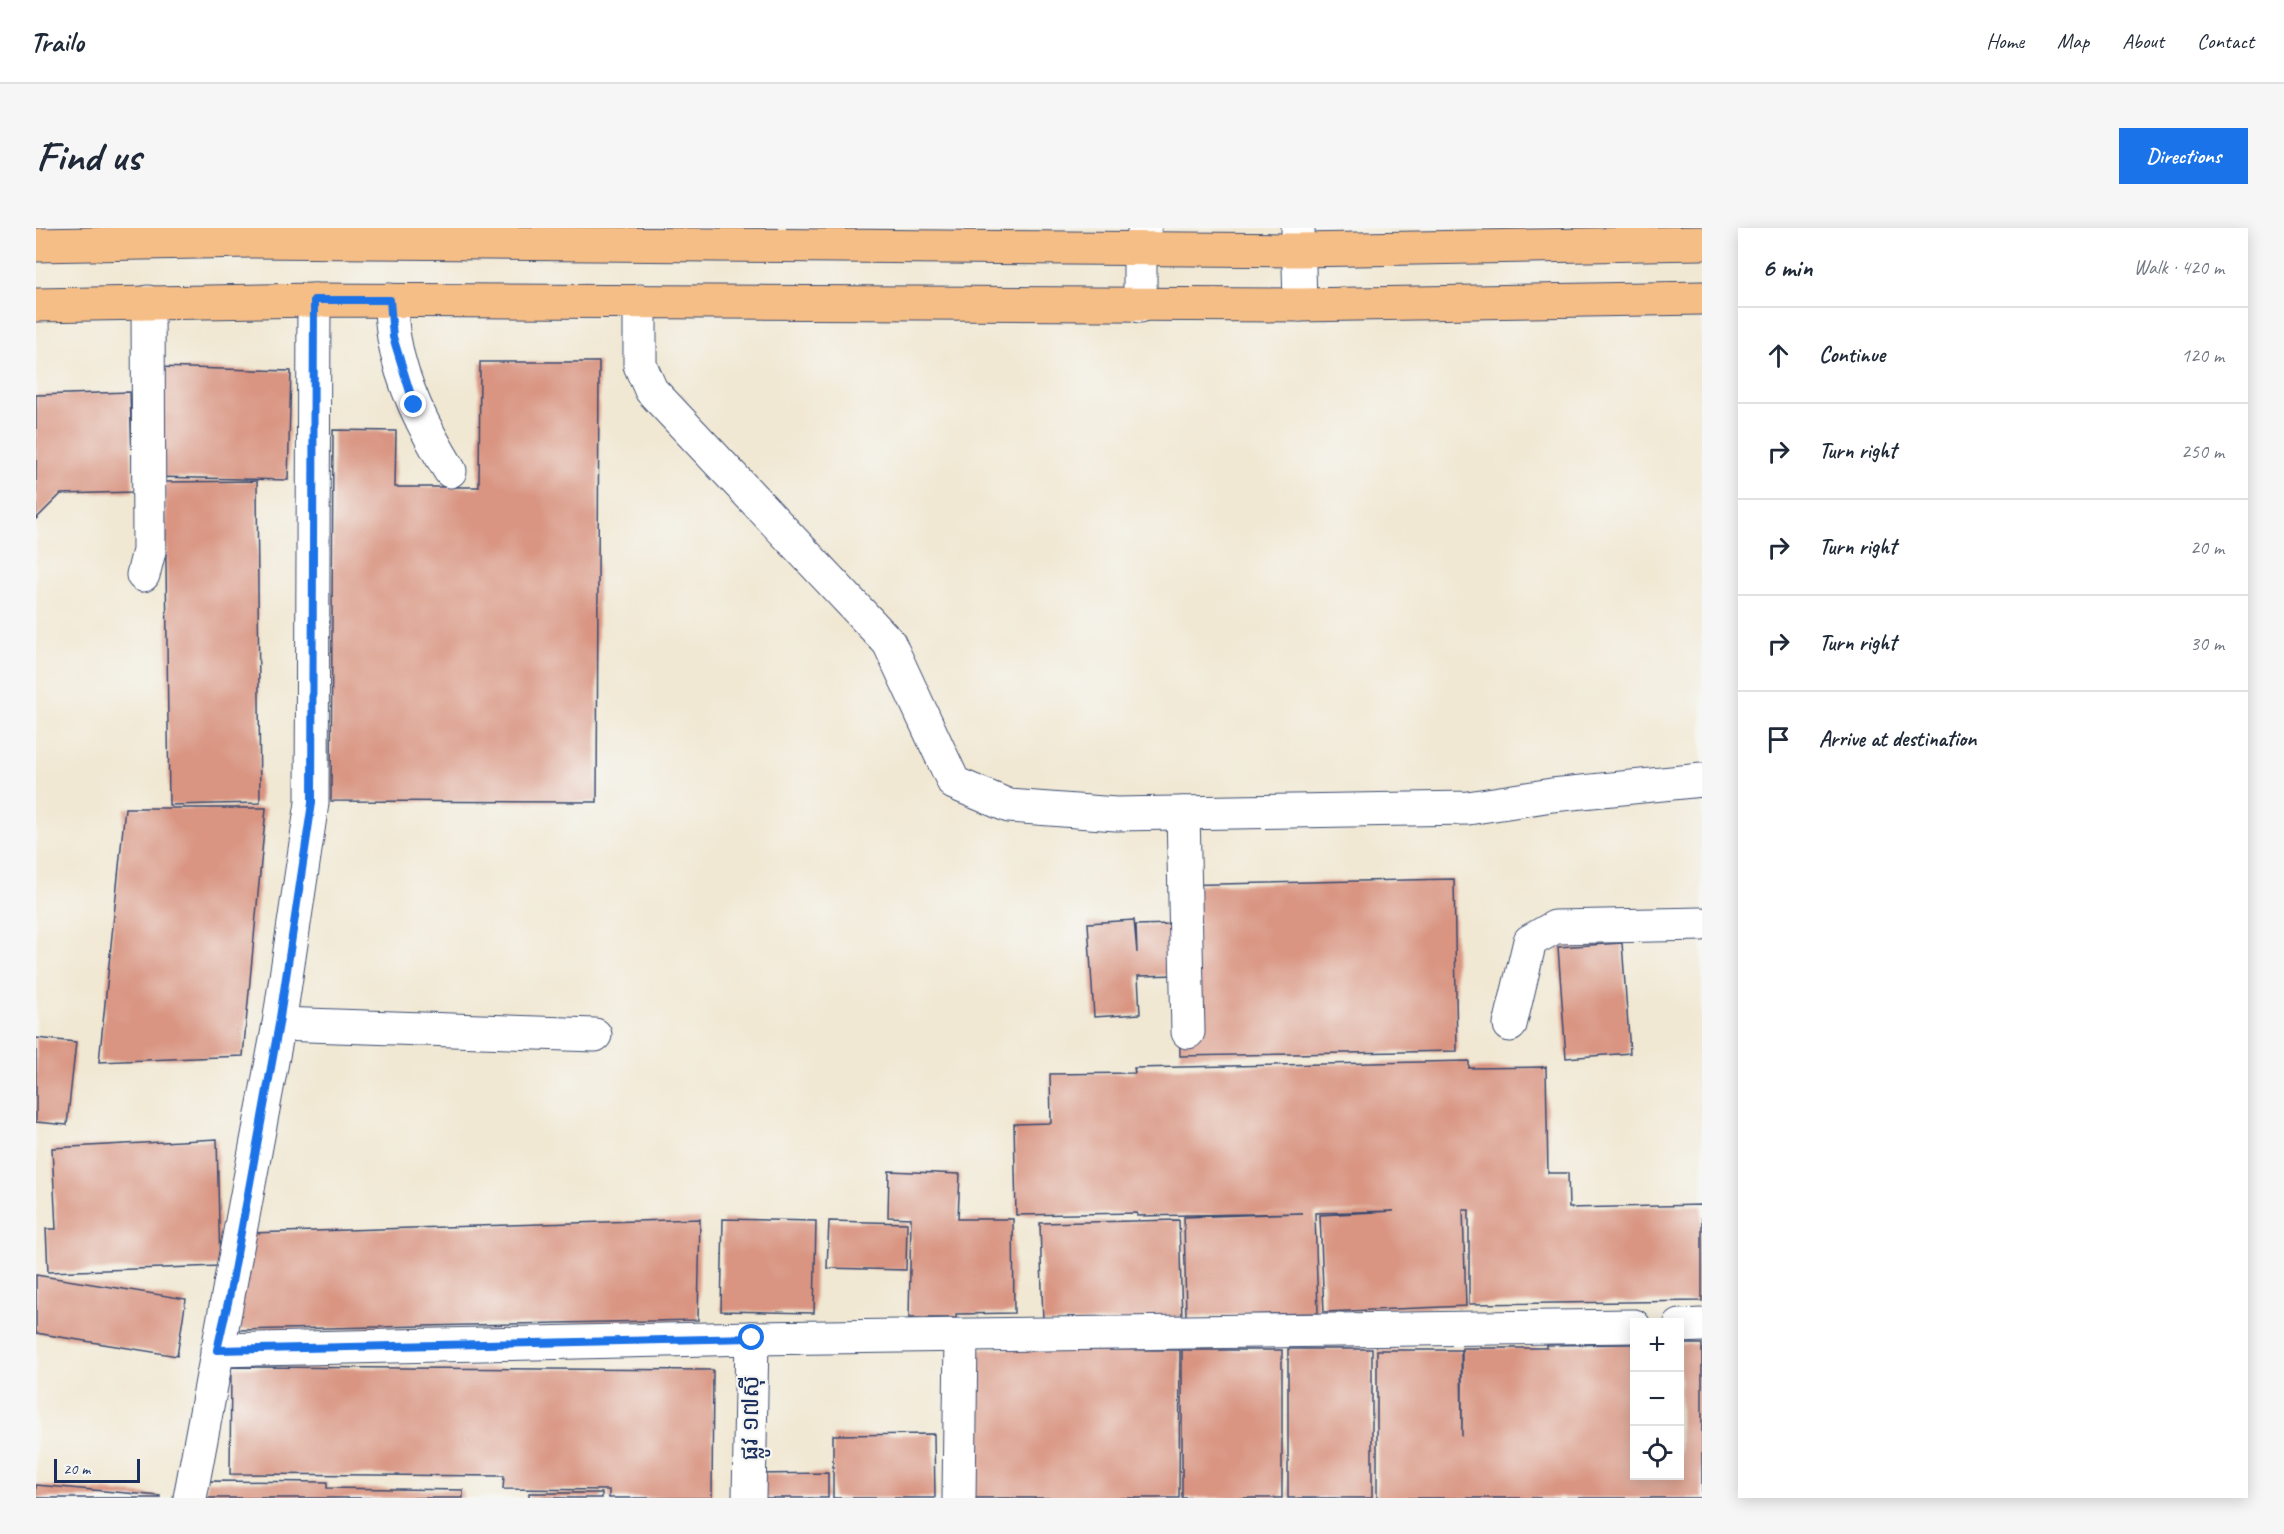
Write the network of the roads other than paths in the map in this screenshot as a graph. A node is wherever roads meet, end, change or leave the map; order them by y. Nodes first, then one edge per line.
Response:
1 (252, 235) edge
2 (1138, 235) edge
3 (99, 236) edge
4 (749, 237) edge
5 (964, 238) edge
6 (1451, 238) edge
7 (1299, 239) edge
8 (1702, 243) edge
9 (36, 245) edge
10 (1702, 298) edge
11 (314, 300) junction
12 (390, 300) junction
13 (640, 301) junction
14 (148, 302) junction
15 (36, 305) edge
16 (1300, 305) junction
17 (1140, 306) junction
18 (450, 471) dead end
19 (143, 575) dead end
20 (1702, 780) edge
21 (1183, 813) junction
22 (1702, 924) edge
23 (279, 1024) junction
24 (1510, 1025) dead end
25 (1188, 1032) dead end
26 (595, 1035) dead end
27 (1702, 1325) edge
28 (1630, 1326) edge
29 (1684, 1326) edge
30 (961, 1336) junction
31 (752, 1338) junction
32 (217, 1350) junction
33 (190, 1498) edge
34 (749, 1498) edge
35 (959, 1498) edge

1 - 3 main road
1 - 4 main road
2 - 5 main road
2 - 7 main road
2 - 17 street
3 - 9 main road
4 - 5 main road
6 - 7 main road
6 - 8 main road
7 - 16 street
10 - 16 main road
11 - 12 main road
11 - 14 main road
11 - 23 street
12 - 13 main road
12 - 18 street
13 - 17 main road
13 - 21 street
14 - 15 main road
14 - 19 street
16 - 17 main road
20 - 21 street
21 - 25 street
22 - 24 street
23 - 26 street
23 - 32 street
27 - 29 street
28 - 30 street
30 - 31 street
30 - 35 street
31 - 32 street
31 - 34 street, ផ្លូវ ១៧ស៊ី
32 - 33 street

